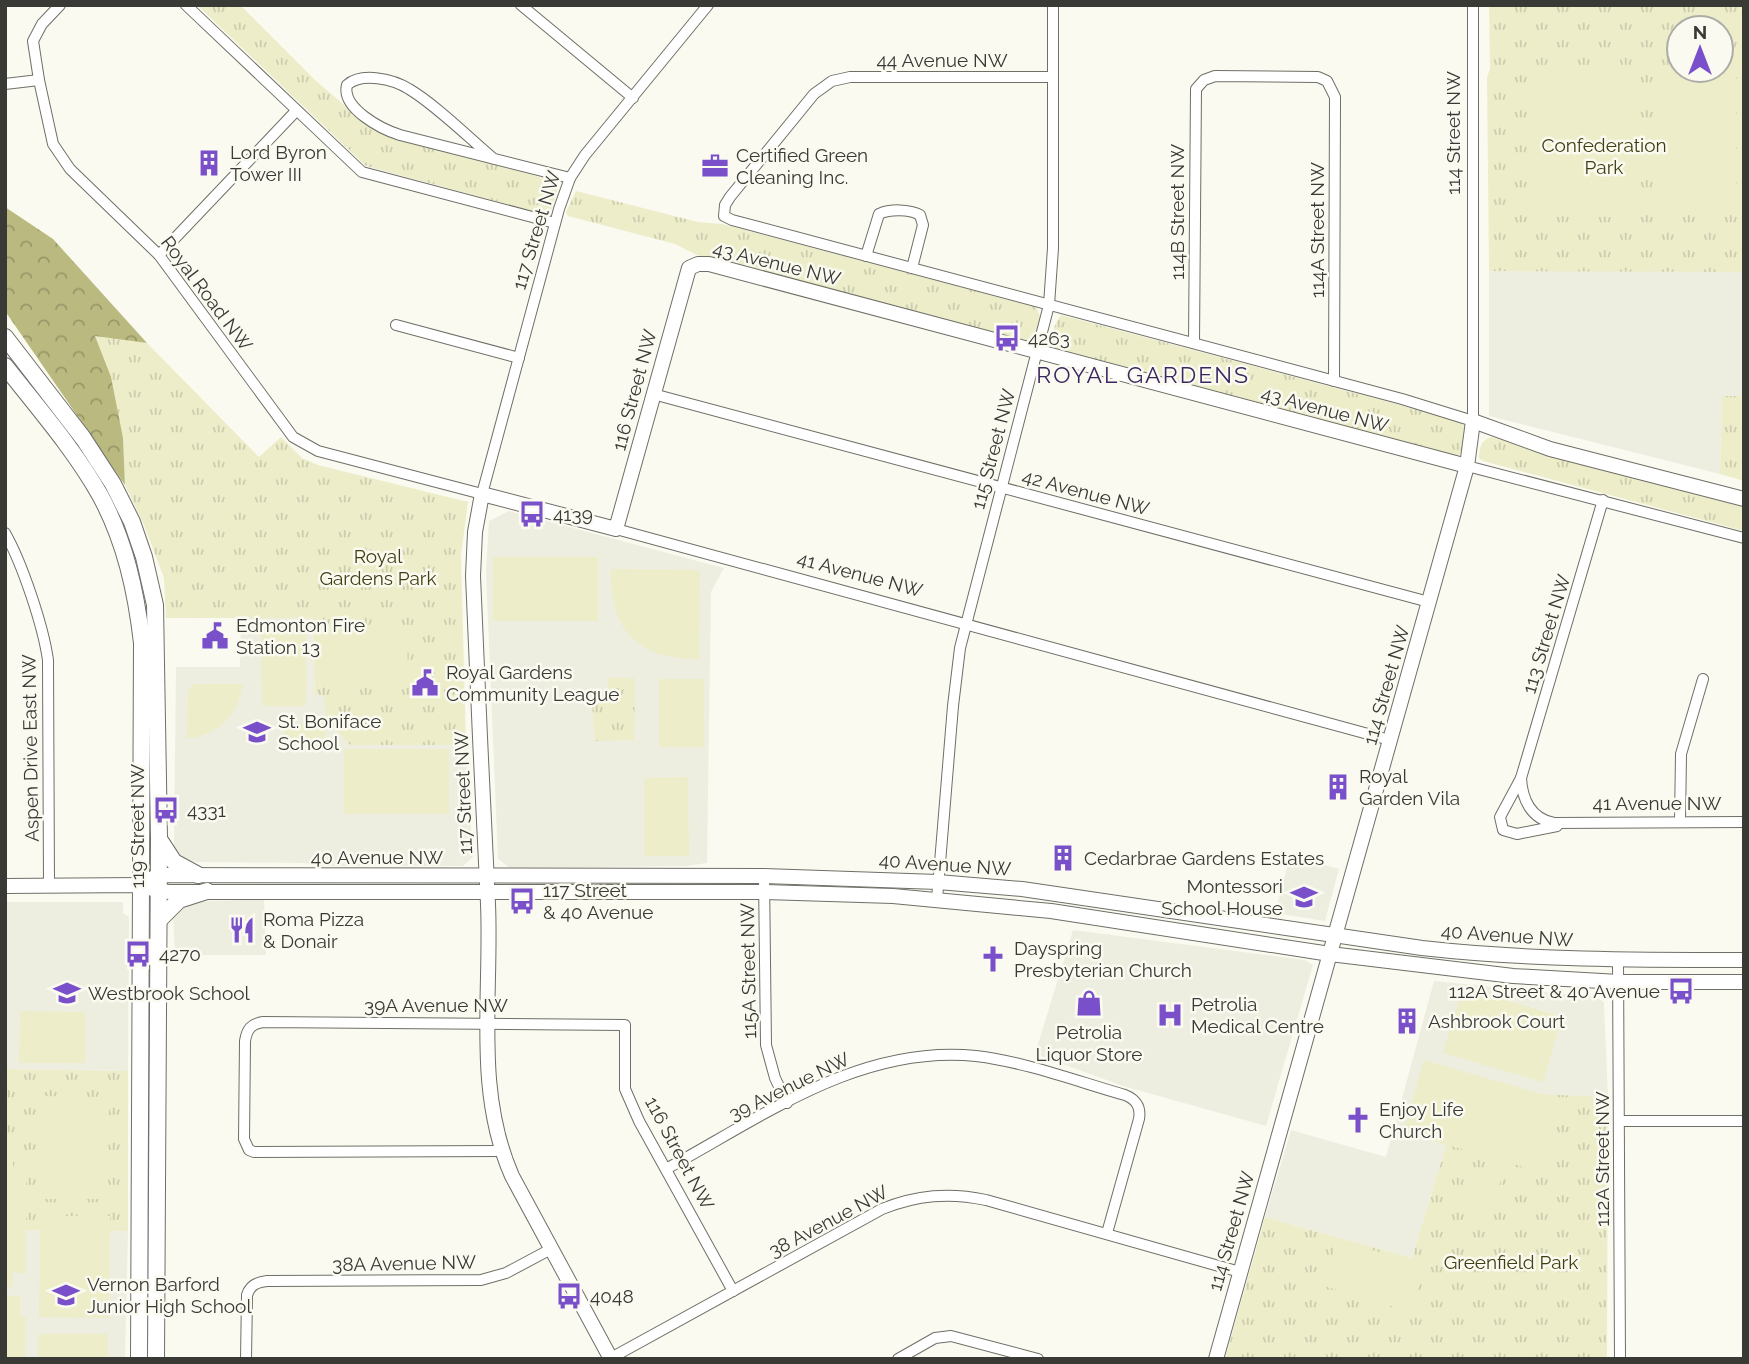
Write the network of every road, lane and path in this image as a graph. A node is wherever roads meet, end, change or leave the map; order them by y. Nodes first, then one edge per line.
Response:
1 (60, 5) edge
2 (186, 5) edge
3 (708, 5) edge
4 (1052, 5) edge
5 (1473, 5) edge
6 (525, 6) edge
7 (1053, 77) junction
8 (39, 80) junction
9 (1327, 81) joint
10 (5, 84) edge
11 (634, 98) junction
12 (296, 111) junction
13 (494, 159) junction
14 (570, 178) junction
15 (724, 216) joint
16 (555, 223) junction
17 (159, 255) junction
18 (866, 256) junction
19 (694, 265) joint
20 (912, 268) junction
21 (1049, 305) junction
22 (396, 325) dead end
23 (5, 337) edge
24 (1194, 343) junction
25 (1037, 352) junction
26 (519, 358) junction
27 (5, 366) edge
28 (1334, 381) junction
29 (653, 394) junction
30 (1473, 421) junction
31 (318, 451) joint
32 (1467, 466) junction
33 (1001, 487) junction
34 (482, 494) junction
35 (1744, 499) edge
36 (1603, 500) junction
37 (616, 529) junction
38 (5, 533) edge
39 (1744, 538) edge
40 (1429, 602) junction
41 (965, 623) junction
42 (1703, 679) dead end
43 (1390, 740) junction
44 (1521, 778) junction
45 (1570, 822) junction
46 (1680, 822) junction
47 (1744, 822) edge
48 (1503, 830) joint
49 (159, 839) junction
50 (198, 875) junction
51 (765, 876) junction
52 (939, 882) junction
53 (158, 883) junction
54 (486, 884) junction
55 (141, 885) junction
56 (5, 886) edge
57 (49, 886) junction
58 (207, 891) junction
59 (765, 892) junction
60 (937, 899) junction
61 (159, 920) junction
62 (1335, 935) junction
63 (1330, 954) junction
64 (1618, 960) junction
65 (1744, 960) edge
66 (1619, 982) junction
67 (1744, 982) edge
68 (488, 1023) junction
69 (625, 1025) joint
70 (787, 1103) junction
71 (1619, 1121) junction
72 (1744, 1121) edge
73 (502, 1151) junction
74 (666, 1170) junction
75 (1107, 1233) junction
76 (551, 1249) junction
77 (1240, 1272) junction
78 (733, 1291) junction
79 (611, 1358) edge
80 (139, 1359) edge
81 (156, 1359) edge
82 (246, 1359) edge
83 (898, 1359) edge
84 (1038, 1359) edge
85 (1216, 1359) edge
86 (1620, 1359) edge

1 - 8 street, Royal Road NW
2 - 12 street
3 - 11 street, 117 Street NW
4 - 7 street, 115 Street NW
5 - 30 street, 114 Street NW
6 - 11 street
7 - 15 street, 44 Avenue NW
7 - 21 street, 115 Street NW
8 - 10 street
8 - 17 street, Royal Road NW
9 - 24 street, 114B Street NW
9 - 28 street, 114A Street NW
11 - 14 street, 117 Street NW
12 - 16 street
12 - 17 street
13 - 13 street
13 - 14 street
14 - 16 street, 117 Street NW
15 - 18 street, 43 Avenue NW
16 - 26 street, 117 Street NW
17 - 31 street, Royal Road NW
18 - 20 street, 43 Avenue NW
18 - 20 street, 43 Avenue NW
19 - 25 street, 43 Avenue NW
19 - 29 street, 116 Street NW
20 - 21 street, 43 Avenue NW
21 - 24 street, 43 Avenue NW
21 - 25 street, 115 Street NW
22 - 26 street
23 - 49 main road, 119 Street NW
24 - 28 street, 43 Avenue NW
25 - 32 street, 43 Avenue NW
25 - 33 street, 115 Street NW
26 - 34 street, 117 Street NW
27 - 55 main road, 119 Street NW
28 - 30 street, 43 Avenue NW
29 - 33 street, 42 Avenue NW
29 - 37 street, 116 Street NW
30 - 32 street, 114 Street NW
30 - 35 street, 43 Avenue NW
31 - 34 street, 41 Avenue NW
32 - 36 street, 43 Avenue NW
32 - 40 street, 114 Street NW
33 - 40 street, 42 Avenue NW
33 - 41 street, 115 Street NW
34 - 37 street, 41 Avenue NW
34 - 54 street, 117 Street NW
36 - 39 street, 43 Avenue NW
36 - 44 street, 113 Street NW
37 - 41 street, 41 Avenue NW
38 - 57 street, Aspen Drive East NW
40 - 43 street, 114 Street NW
41 - 43 street, 41 Avenue NW
41 - 52 street, 115 Street NW
42 - 46 street
43 - 62 street, 114 Street NW
44 - 45 street, 41 Avenue NW
44 - 48 street, 113 Street NW
45 - 46 street, 41 Avenue NW
45 - 48 street, 41 Avenue NW
46 - 47 street, 41 Avenue NW
49 - 50 main road
49 - 53 main road, 119 Street NW
50 - 53 street, 40 Avenue NW
50 - 54 street, 40 Avenue NW
51 - 52 street, 40 Avenue NW
51 - 54 street, 40 Avenue NW
51 - 59 street, 115A Street NW
52 - 60 street, 115 Street NW
52 - 62 street, 40 Avenue NW
53 - 55 street, 40 Avenue NW
53 - 58 street, 40 Avenue NW
53 - 61 main road, 119 Street NW
54 - 58 street, 40 Avenue NW
54 - 59 street, 40 Avenue NW
54 - 68 street, 117 Street NW
55 - 57 street, 40 Avenue NW
55 - 80 main road, 119 Street NW
56 - 57 street, 40 Avenue NW
58 - 61 main road
59 - 60 street, 40 Avenue NW
59 - 70 street, 115A Street NW
60 - 63 street, 40 Avenue NW
61 - 81 main road, 119 Street NW
62 - 63 street, 114 Street NW
62 - 64 street, 40 Avenue NW
63 - 66 street, 40 Avenue NW
63 - 77 street, 114 Street NW
64 - 65 street, 40 Avenue NW
64 - 66 street, 112A Street NW
66 - 67 street, 40 Avenue NW
66 - 71 street, 112A Street NW
68 - 69 street, 39A Avenue NW
68 - 73 street, 117 Street NW
68 - 73 street, 39A Avenue NW
69 - 74 street, 116 Street NW
70 - 74 street, 39 Avenue NW
70 - 75 street, 39 Avenue NW
71 - 72 street
71 - 86 street, 112A Street NW
73 - 76 street, 117 Street NW
74 - 78 street, 116 Street NW
75 - 77 street, 38 Avenue NW
75 - 78 street, 38 Avenue NW
76 - 79 street, 117 Street NW
76 - 82 street, 38A Avenue NW
77 - 85 street, 114 Street NW
78 - 79 street, 38 Avenue NW
83 - 84 street

